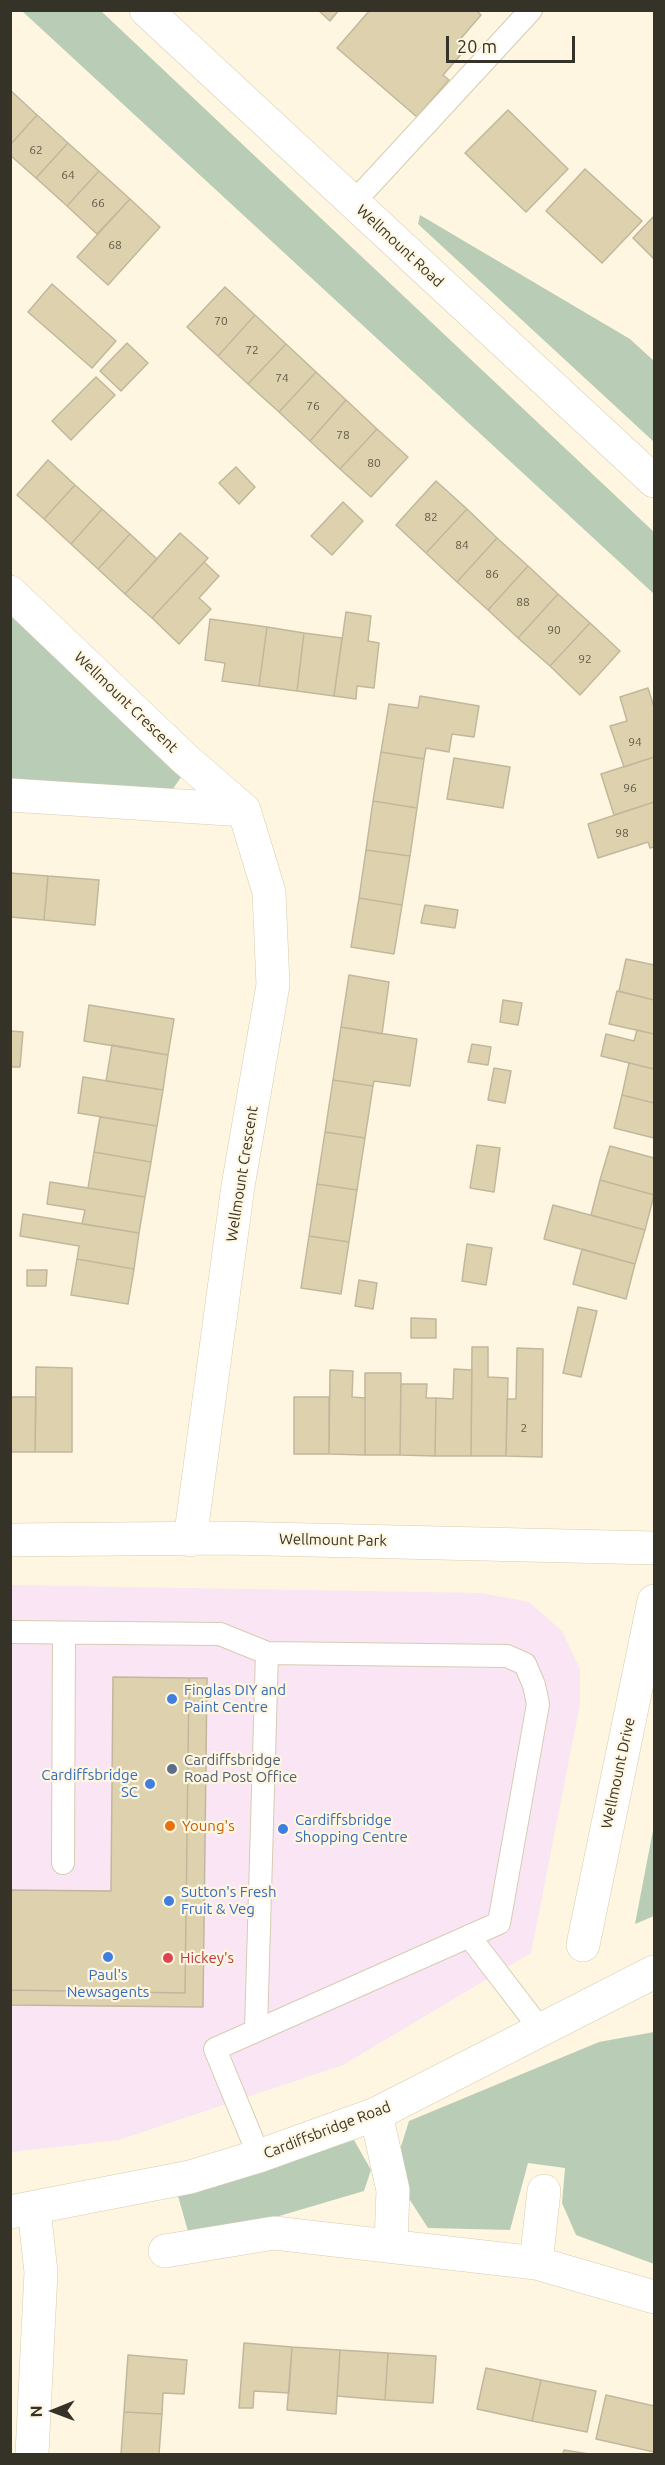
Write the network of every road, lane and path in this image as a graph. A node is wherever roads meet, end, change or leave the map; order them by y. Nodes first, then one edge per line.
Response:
1 (146, 10) edge
2 (531, 10) edge
3 (353, 203) junction
4 (654, 481) edge
5 (10, 592) edge
6 (10, 795) edge
7 (244, 810) junction
8 (10, 1540) edge
9 (190, 1540) junction
10 (654, 1548) edge
11 (654, 1601) edge
12 (10, 1632) edge
13 (64, 1633) junction
14 (267, 1653) junction
15 (63, 1863) dead end
16 (468, 1936) junction
17 (583, 1945) dead end
18 (654, 1972) edge
19 (256, 2030) junction
20 (541, 2030) junction
21 (375, 2114) junction
22 (259, 2156) junction
23 (544, 2191) dead end
24 (22, 2211) edge
25 (391, 2244) junction
26 (165, 2251) dead end
27 (536, 2263) junction
28 (654, 2297) edge
29 (32, 2454) edge

1 - 3 street, Wellmount Road
2 - 3 lane
3 - 4 street, Wellmount Road
5 - 7 street, Wellmount Crescent
6 - 7 street
7 - 9 street, Wellmount Crescent
8 - 9 street, Wellmount Park
9 - 10 street, Wellmount Park
11 - 17 street, Wellmount Drive
12 - 13 lane
13 - 14 lane
13 - 15 lane
14 - 16 lane
14 - 19 lane
16 - 19 lane
16 - 20 lane
18 - 20 street, Cardiffsbridge Road
19 - 22 lane
20 - 21 street, Cardiffsbridge Road
21 - 22 street, Cardiffsbridge Road
21 - 25 street
22 - 24 street, Cardiffsbridge Road
23 - 27 street
24 - 29 street
25 - 26 street
25 - 27 street
27 - 28 street

